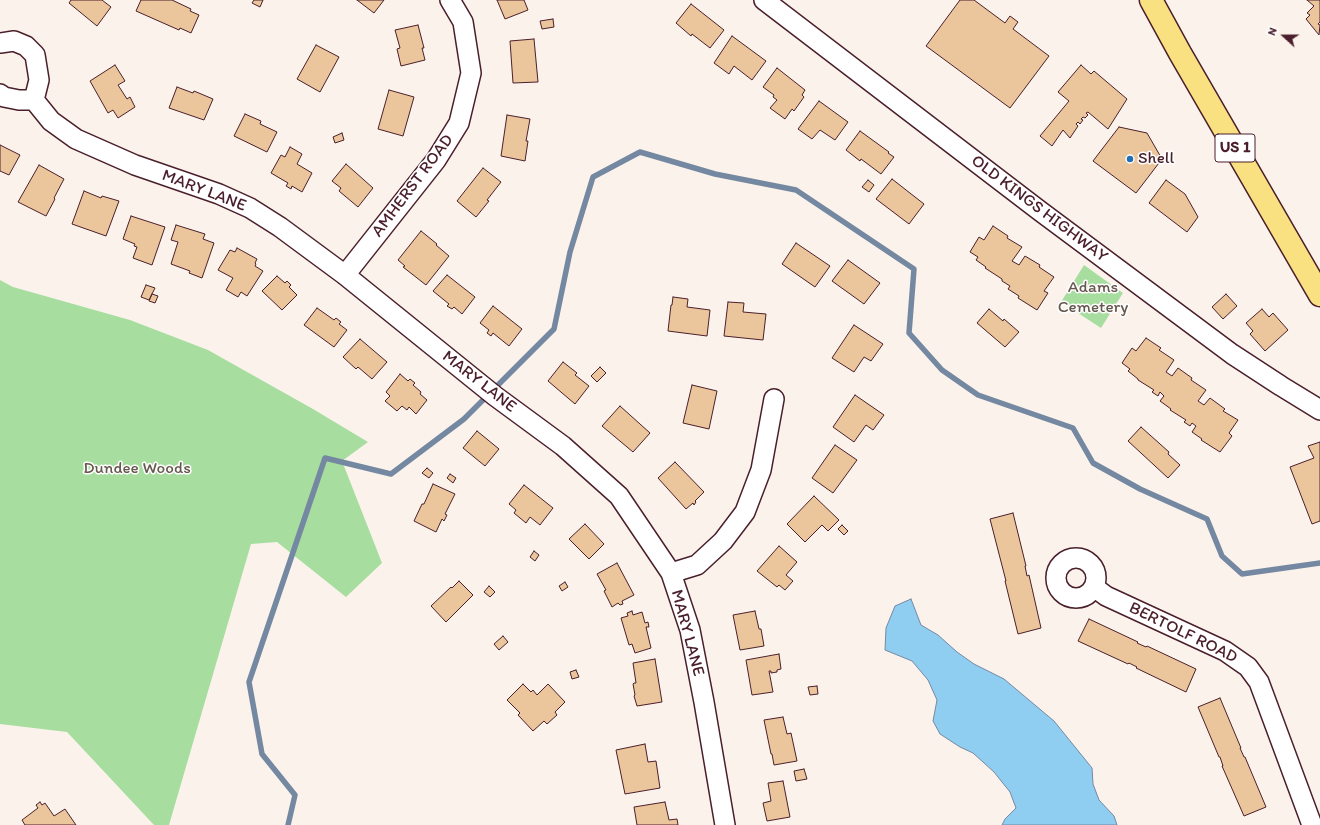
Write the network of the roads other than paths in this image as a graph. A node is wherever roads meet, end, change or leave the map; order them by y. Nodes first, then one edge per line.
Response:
1 (450, 0) edge
2 (764, 0) edge
3 (1151, 0) edge
4 (0, 43) edge
5 (0, 94) edge
6 (34, 100) junction
7 (345, 275) junction
8 (1320, 295) edge
9 (774, 399) dead end
10 (1320, 410) edge
11 (671, 573) junction
12 (1094, 587) dead end
13 (724, 825) edge
14 (1312, 825) edge

1 - 7 street, AMHERST ROAD
2 - 10 street, OLD KINGS HIGHWAY
3 - 8 main road, US 1
4 - 6 street
5 - 6 street
6 - 7 street, MARY LANE
7 - 11 street, MARY LANE
9 - 11 street
11 - 13 street, MARY LANE
12 - 14 street, BERTOLF ROAD

